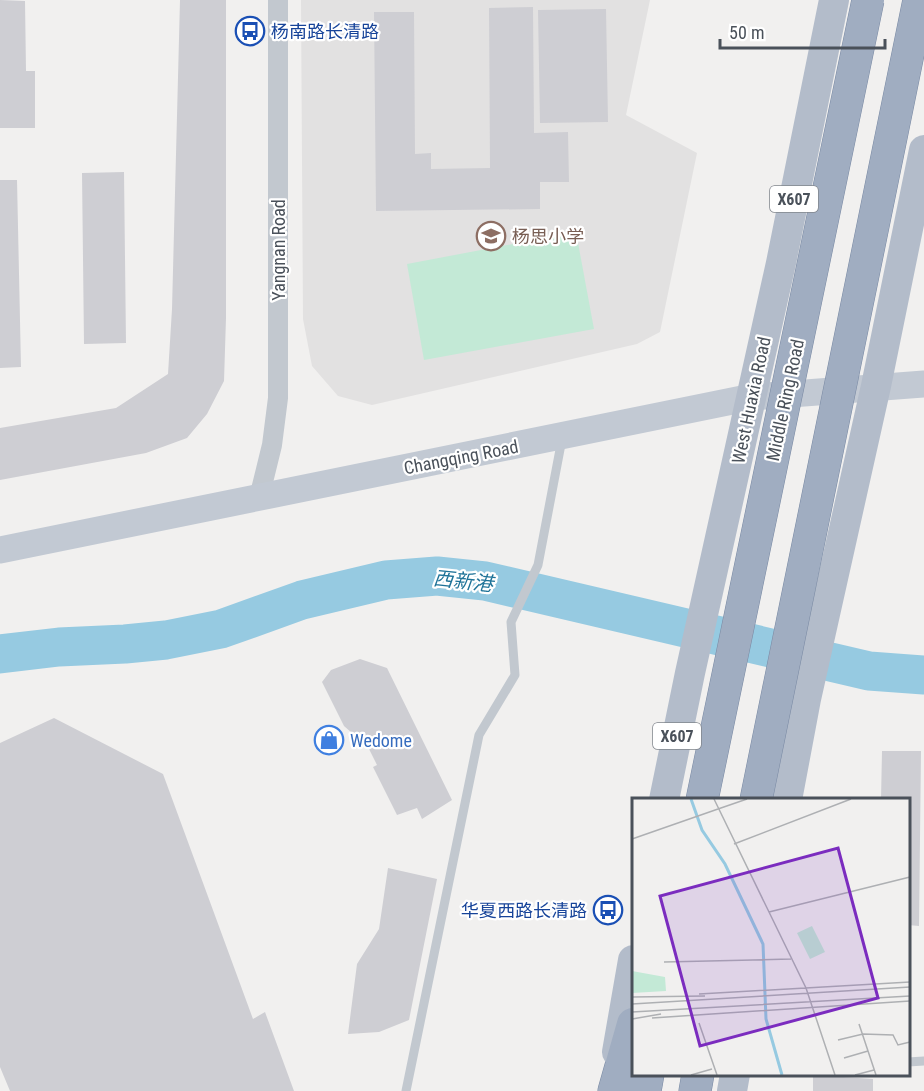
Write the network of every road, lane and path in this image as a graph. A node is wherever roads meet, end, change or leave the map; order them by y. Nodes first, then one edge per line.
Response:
1 (278, 0) edge
2 (834, 0) edge
3 (868, 0) edge
4 (919, 0) edge
5 (924, 150) edge
6 (924, 384) edge
7 (876, 387) junction
8 (752, 397) junction
9 (562, 436) junction
10 (259, 498) junction
11 (0, 550) edge
12 (664, 798) edge
13 (702, 798) edge
14 (756, 798) edge
15 (787, 798) edge
16 (632, 966) edge
17 (632, 1027) edge
18 (924, 1061) edge
19 (909, 1062) edge
20 (648, 1076) edge
21 (698, 1076) edge
22 (735, 1076) edge
23 (406, 1091) edge
24 (612, 1091) edge
25 (645, 1091) edge
26 (695, 1091) edge
27 (732, 1091) edge

1 - 10 street, Yangnan Road
2 - 8 main road, West Huaxia Road / X607
3 - 13 highway, Middle Ring Road, bridge
4 - 14 highway, bridge
5 - 7 main road
6 - 7 main road, Changqing Road
7 - 8 main road, Changqing Road
7 - 15 main road
8 - 9 main road, Changqing Road
8 - 12 main road, West Huaxia Road / X607
9 - 10 main road, Changqing Road
9 - 23 lane
10 - 11 main road, Changqing Road
16 - 24 main road
17 - 24 highway
18 - 19 lane
20 - 25 highway
21 - 26 highway
22 - 27 main road

